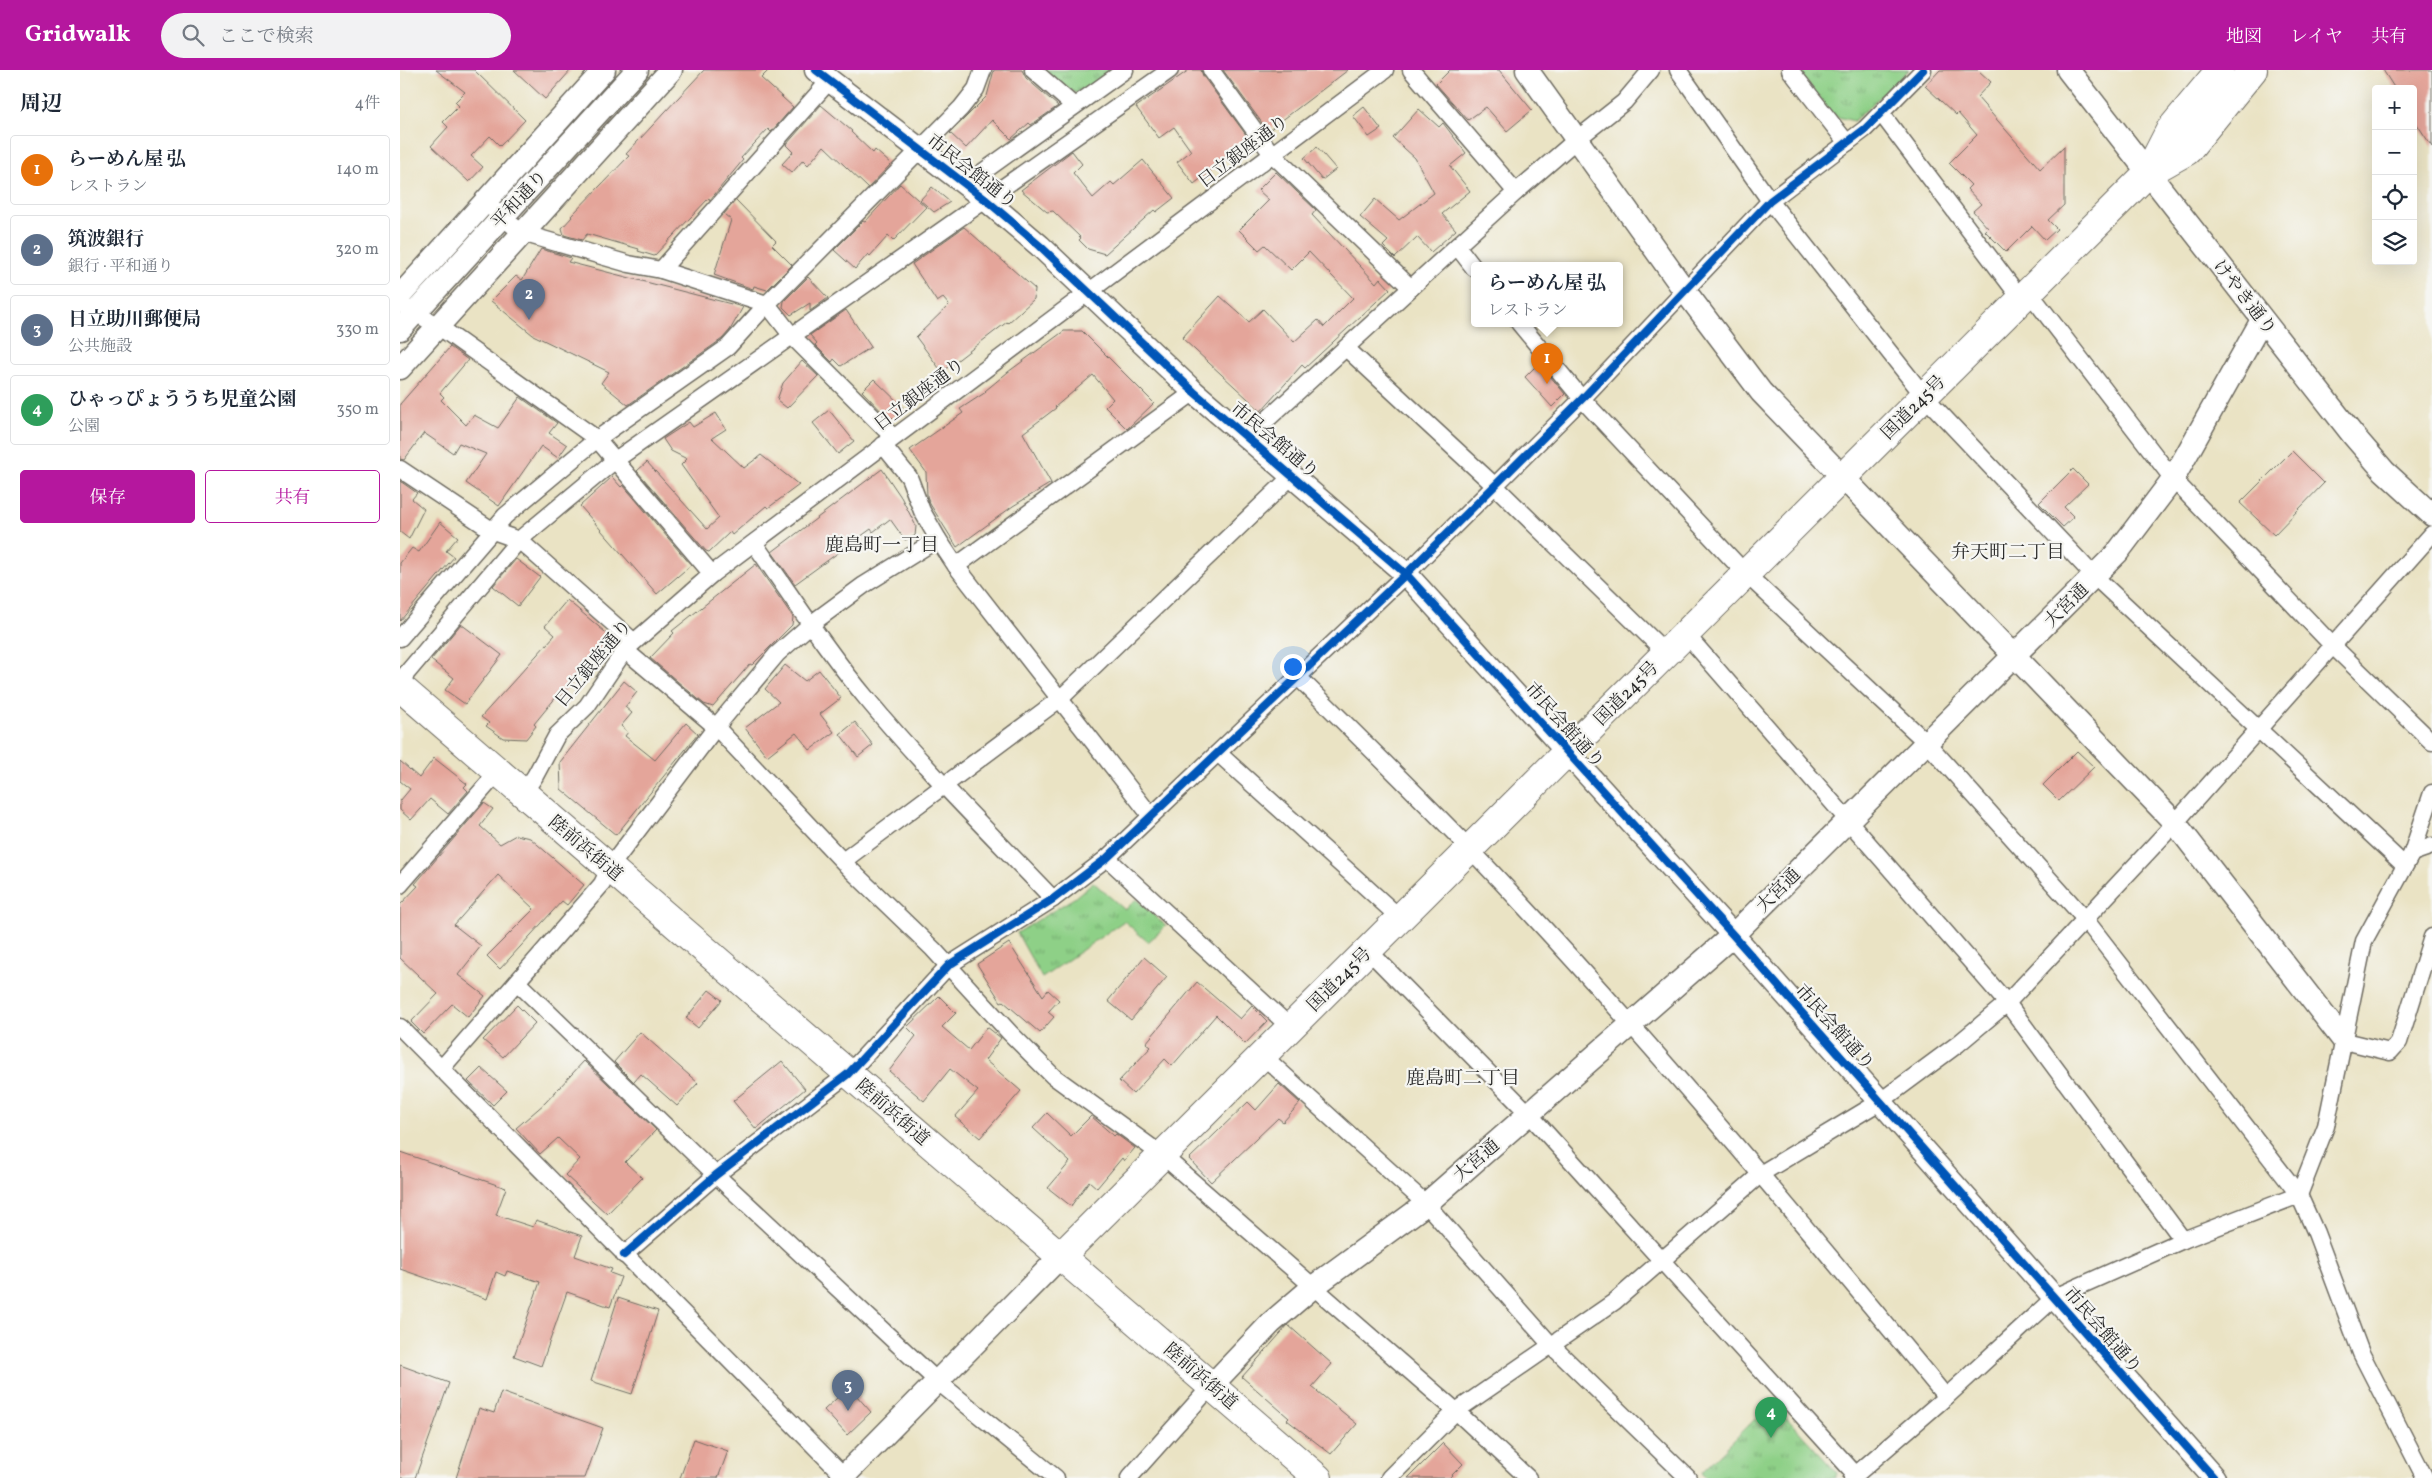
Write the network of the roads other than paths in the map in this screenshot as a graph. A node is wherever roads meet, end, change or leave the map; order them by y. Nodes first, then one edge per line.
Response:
1 (604, 70) edge
2 (637, 70) edge
3 (671, 70) edge
4 (983, 70) edge
5 (1033, 70) edge
6 (1126, 70) edge
7 (1170, 70) edge
8 (1211, 70) edge
9 (1385, 70) edge
10 (1411, 70) edge
11 (1527, 70) edge
12 (1651, 70) edge
13 (1678, 70) edge
14 (1790, 70) edge
15 (1924, 70) edge
16 (2068, 70) edge
17 (2220, 70) edge
18 (2253, 70) edge
19 (823, 75) edge
20 (1074, 106) junction
21 (1881, 113) junction
22 (1576, 140) junction
23 (1847, 143) junction
24 (919, 149) junction
25 (1271, 153) junction
26 (2148, 173) junction
27 (966, 184) junction
28 (1516, 192) junction
29 (986, 200) junction
30 (1770, 201) junction
31 (484, 203) junction
32 (502, 217) junction
33 (522, 234) junction
34 (1456, 246) junction
35 (1471, 264) edge
36 (661, 270) junction
37 (1411, 288) junction
38 (1685, 291) junction
39 (1089, 292) junction
40 (2025, 295) junction
41 (400, 296) edge
42 (767, 304) junction
43 (405, 315) edge
44 (2262, 320) junction
45 (438, 326) junction
46 (1522, 327) edge
47 (792, 336) junction
48 (1346, 348) junction
49 (400, 368) edge
50 (1194, 392) junction
51 (1924, 396) junction
52 (1582, 399) junction
53 (1248, 437) junction
54 (597, 439) junction
55 (888, 441) junction
56 (614, 461) junction
57 (400, 469) edge
58 (1293, 475) junction
59 (1841, 478) junction
60 (2173, 479) junction
61 (1494, 486) junction
62 (2432, 516) edge
63 (493, 530) junction
64 (2432, 534) edge
65 (519, 540) junction
66 (938, 540) junction
67 (754, 543) junction
68 (956, 566) junction
69 (1745, 573) junction
70 (712, 574) junction
71 (1406, 574) junction
72 (2094, 576) junction
73 (810, 624) junction
74 (1685, 633) junction
75 (400, 638) edge
76 (629, 646) junction
77 (2333, 646) junction
78 (1666, 653) junction
79 (2016, 655) junction
80 (1297, 676) junction
81 (401, 689) edge
82 (1061, 698) junction
83 (716, 727) junction
84 (2259, 728) junction
85 (2432, 742) edge
86 (1927, 743) junction
87 (1568, 750) junction
88 (1218, 753) junction
89 (498, 773) junction
90 (944, 784) junction
91 (522, 794) junction
92 (2432, 794) edge
93 (1152, 816) junction
94 (1848, 821) junction
95 (2175, 823) junction
96 (2432, 846) edge
97 (1470, 848) junction
98 (1107, 858) junction
99 (2408, 859) junction
100 (843, 861) junction
101 (610, 867) junction
102 (400, 885) edge
103 (1054, 899) junction
104 (1400, 918) junction
105 (2085, 919) junction
106 (1733, 935) junction
107 (2432, 937) edge
108 (1368, 950) junction
109 (949, 965) junction
110 (518, 983) junction
111 (2007, 1003) junction
112 (1631, 1025) junction
113 (400, 1027) edge
114 (1290, 1027) junction
115 (2344, 1041) junction
116 (1262, 1055) junction
117 (441, 1069) junction
118 (848, 1074) junction
119 (1881, 1101) junction
120 (1529, 1114) junction
121 (1162, 1155) junction
122 (1762, 1173) junction
123 (716, 1175) junction
124 (2299, 1195) junction
125 (1426, 1204) junction
126 (2183, 1240) junction
127 (624, 1255) junction
128 (1061, 1256) junction
129 (1661, 1260) junction
130 (1313, 1286) junction
131 (2055, 1297) junction
132 (1551, 1345) junction
133 (936, 1380) junction
134 (1212, 1385) junction
135 (1946, 1397) junction
136 (1456, 1411) junction
137 (1854, 1476) edge
138 (844, 1477) edge
139 (1056, 1478) edge
140 (1129, 1478) edge
141 (1318, 1478) edge
142 (1389, 1478) edge
143 (1528, 1478) edge
144 (1688, 1478) edge
145 (2214, 1478) edge
146 (2425, 1478) edge

1 - 31 street
2 - 32 street, 平和通り
3 - 33 street
4 - 24 street
5 - 20 street
6 - 20 street
7 - 29 street
8 - 25 street
9 - 25 street, 日立銀座通り
10 - 28 street
11 - 22 street
12 - 22 street
13 - 30 street
14 - 23 street
15 - 21 street
16 - 26 street, けやき通り
17 - 26 highway, 国道245号
18 - 26 highway, 国道245号
19 - 24 street, 市民会館通り
19 - 36 street
20 - 27 street
21 - 23 street
21 - 40 street
22 - 28 street
22 - 38 street
23 - 30 street
24 - 27 street, 市民会館通り
24 - 42 street
25 - 37 street
25 - 39 street, 日立銀座通り
26 - 40 highway, 国道245号
26 - 44 street, けやき通り
27 - 29 street, 市民会館通り
28 - 34 street
29 - 39 street, 市民会館通り
29 - 47 street
30 - 38 street
30 - 51 street
31 - 32 street
31 - 41 street
32 - 33 street
32 - 43 street, 平和通り
33 - 36 street
33 - 45 street
34 - 35 street
34 - 37 street
36 - 42 street
37 - 48 street
38 - 52 street
38 - 59 street
39 - 50 street, 市民会館通り
39 - 55 street, 日立銀座通り
40 - 51 highway, 国道245号
40 - 60 street
42 - 47 street
42 - 54 street
43 - 45 street
44 - 60 street, 大宮通
44 - 62 street, けやき通り
45 - 49 street
45 - 54 street
46 - 52 street
47 - 55 street
47 - 56 street
48 - 53 street
48 - 61 street
50 - 53 street, 市民会館通り
50 - 68 street
51 - 59 highway, 国道245号
51 - 72 street
52 - 61 street
52 - 69 street
53 - 58 street, 市民会館通り
54 - 56 street
54 - 63 street
55 - 66 street
55 - 67 street, 日立銀座通り
56 - 65 street
56 - 70 street
57 - 63 street
58 - 71 street, 市民会館通り
58 - 82 street
59 - 69 highway, 国道245号
59 - 79 street
60 - 72 street, 大宮通
60 - 77 street
61 - 71 street
61 - 78 street
63 - 65 street
63 - 75 street
64 - 77 street
65 - 76 street
65 - 81 street
66 - 68 street
66 - 73 street
67 - 70 street, 日立銀座通り
67 - 73 street
68 - 82 street
69 - 74 highway, 国道245号
69 - 86 street
70 - 76 street, 日立銀座通り
71 - 80 street
71 - 87 street, 市民会館通り
72 - 79 street, 大宮通
72 - 84 street
73 - 83 street
73 - 90 street
74 - 78 highway, 国道245号
74 - 94 street
76 - 83 street
76 - 91 street, 日立銀座通り
77 - 84 street
77 - 85 street
78 - 87 highway, 国道245号
79 - 86 street, 大宮通
79 - 95 street
80 - 88 street
80 - 97 street
81 - 89 highway, 陸前浜街道
82 - 90 street
82 - 93 street
83 - 100 street
83 - 101 street
84 - 95 street
84 - 99 street
86 - 94 street, 大宮通
86 - 105 street
87 - 97 highway, 国道245号
87 - 106 street, 市民会館通り
88 - 93 street
88 - 104 street
89 - 91 highway, 陸前浜街道
89 - 102 street
90 - 100 street
90 - 103 street
91 - 101 highway, 陸前浜街道
92 - 99 street
93 - 98 street
94 - 106 street, 大宮通
94 - 111 street
95 - 105 street
95 - 115 street
96 - 99 street
97 - 104 highway, 国道245号
97 - 112 street
98 - 103 street
98 - 114 street
99 - 115 street
100 - 109 street
101 - 110 street
101 - 118 highway, 陸前浜街道
103 - 109 street
104 - 108 highway, 国道245号
105 - 111 street
105 - 124 street
106 - 112 street, 大宮通
106 - 119 street, 市民会館通り
107 - 115 street
108 - 114 highway, 国道245号
108 - 120 street
109 - 118 street
109 - 121 street
110 - 117 street
110 - 123 street
111 - 119 street
111 - 126 street
112 - 120 street, 大宮通
112 - 122 street
113 - 117 street
114 - 116 highway, 国道245号
115 - 124 street
116 - 121 highway, 国道245号
116 - 125 street
117 - 127 street
118 - 123 street
118 - 128 highway, 陸前浜街道
119 - 122 street
119 - 131 street, 市民会館通り
120 - 125 street, 大宮通
120 - 129 street
121 - 128 highway, 国道245号
121 - 130 street
122 - 129 street
122 - 135 street
123 - 127 street
123 - 133 street
124 - 126 street
124 - 146 street
125 - 130 street, 大宮通
125 - 132 street
126 - 131 street
127 - 138 street
128 - 133 street
128 - 134 highway, 陸前浜街道
129 - 132 street
129 - 137 street
130 - 134 street, 大宮通
130 - 136 street
131 - 135 street
131 - 145 street, 市民会館通り
132 - 136 street
132 - 144 street
133 - 138 street
133 - 139 street
134 - 140 street
134 - 141 highway, 陸前浜街道
135 - 137 street
136 - 142 street
136 - 143 street

